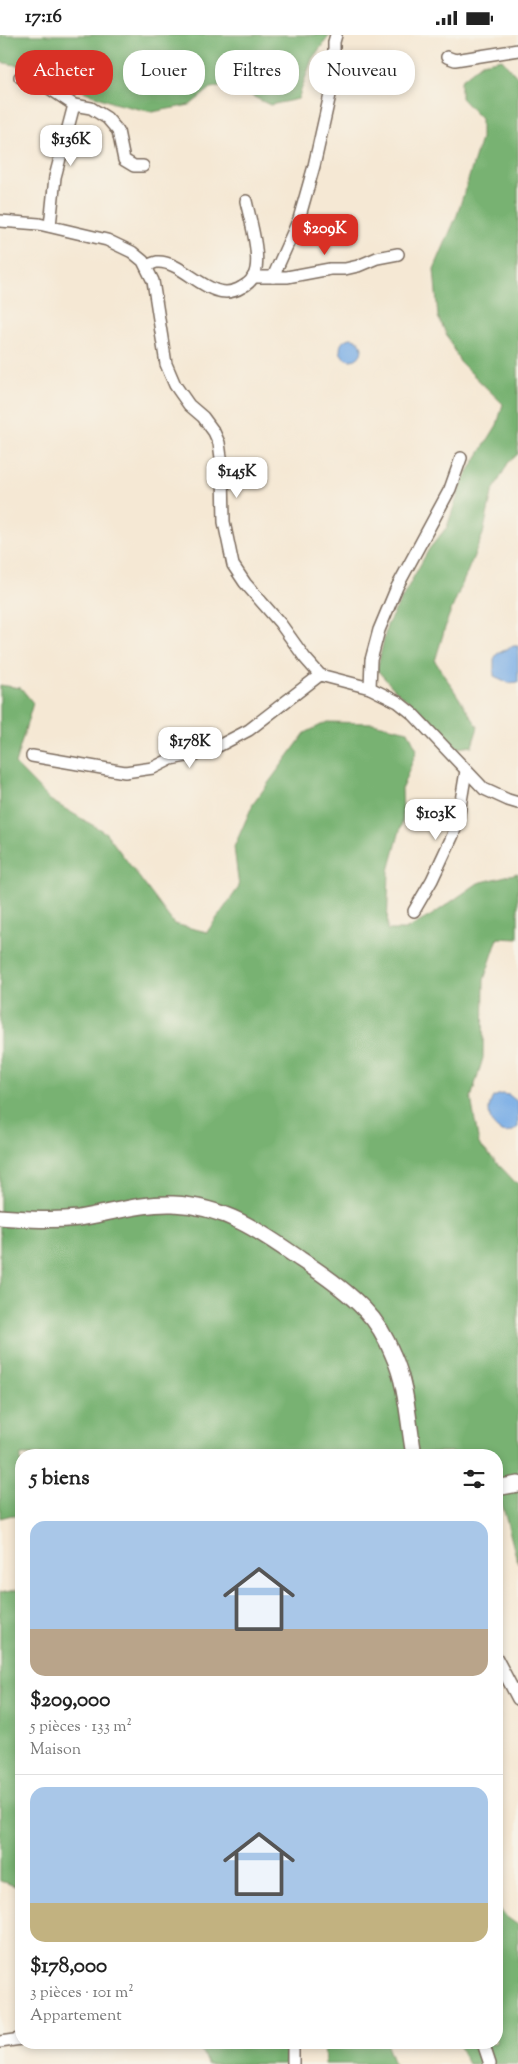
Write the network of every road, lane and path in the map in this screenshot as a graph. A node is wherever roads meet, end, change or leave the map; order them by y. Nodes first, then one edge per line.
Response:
1 (336, 35) edge
2 (518, 50) edge
3 (447, 57) dead end
4 (59, 95) edge
5 (74, 105) junction
6 (143, 166) dead end
7 (246, 201) dead end
8 (0, 221) edge
9 (50, 226) junction
10 (398, 254) dead end
11 (146, 266) junction
12 (253, 277) junction
13 (273, 277) junction
14 (462, 458) dead end
15 (320, 675) junction
16 (370, 688) junction
17 (32, 757) dead end
18 (466, 771) junction
19 (518, 803) edge
20 (414, 911) dead end
21 (0, 1217) edge
22 (413, 1449) edge
23 (518, 1484) edge
24 (503, 1487) edge
25 (503, 1670) edge
26 (518, 1699) edge
27 (15, 2040) edge
28 (0, 2043) edge
29 (293, 2049) edge
30 (485, 2049) edge
31 (293, 2064) edge
32 (490, 2064) edge

1 - 13 street
2 - 3 street
4 - 5 street
5 - 6 street
5 - 9 street
7 - 12 street
8 - 9 street
9 - 11 street
10 - 13 street
11 - 12 street
11 - 15 street
12 - 13 street
14 - 16 street
15 - 16 street
15 - 17 street
16 - 18 street
18 - 19 street
18 - 20 street
21 - 22 main road
23 - 24 main road
25 - 26 street
27 - 28 street
29 - 31 street
30 - 32 street

